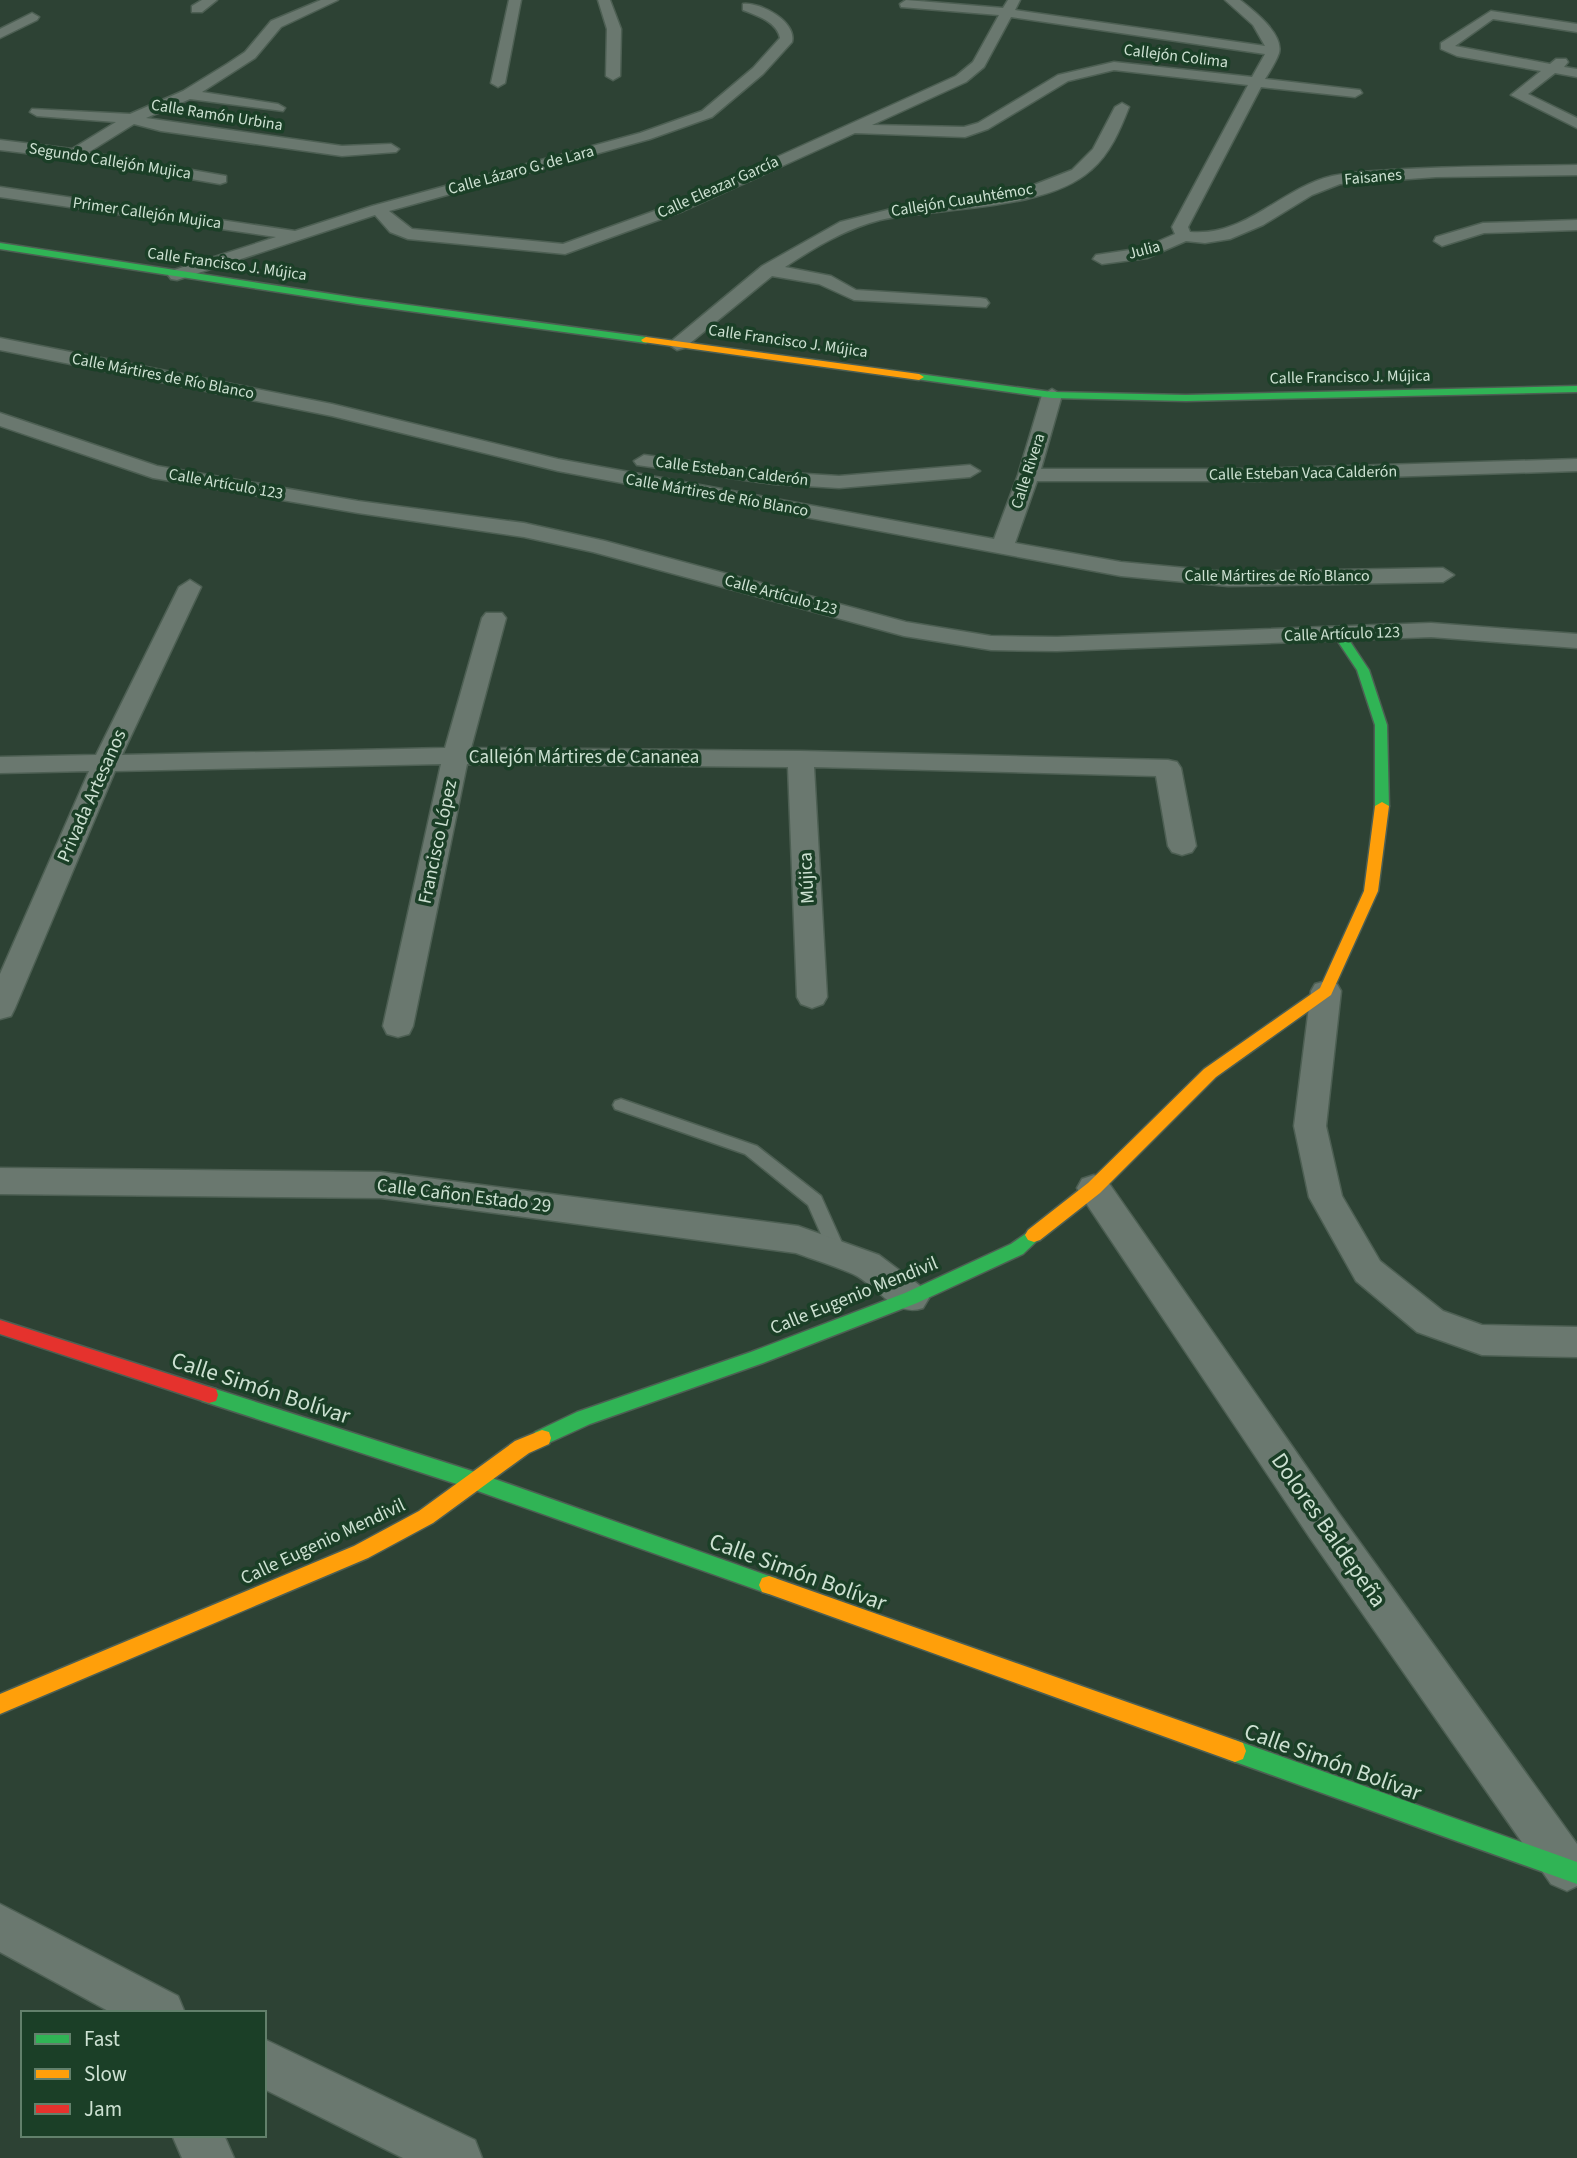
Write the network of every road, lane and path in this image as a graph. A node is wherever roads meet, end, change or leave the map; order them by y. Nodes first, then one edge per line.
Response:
1 (211, 0) edge
2 (332, 0) edge
3 (515, 0) edge
4 (604, 0) edge
5 (1239, 1) edge
6 (906, 4) dead end
7 (1010, 6) edge
8 (748, 8) dead end
9 (197, 9) dead end
10 (32, 17) dead end
11 (1577, 29) edge
12 (0, 34) edge
13 (1138, 49) junction
14 (1577, 50) edge
15 (1273, 51) junction
16 (1551, 69) junction
17 (1577, 73) edge
18 (613, 76) dead end
19 (498, 83) dead end
20 (1258, 83) junction
21 (1355, 93) dead end
22 (188, 94) junction
23 (1122, 107) dead end
24 (278, 108) dead end
25 (37, 112) dead end
26 (132, 119) junction
27 (1577, 124) edge
28 (854, 129) junction
29 (0, 145) edge
30 (391, 149) dead end
31 (75, 154) junction
32 (1577, 170) edge
33 (219, 179) dead end
34 (0, 192) edge
35 (378, 209) junction
36 (1577, 225) edge
37 (294, 235) junction
38 (1184, 236) junction
39 (1442, 241) dead end
40 (0, 246) edge
41 (1102, 258) dead end
42 (768, 270) junction
43 (177, 275) junction
44 (980, 303) dead end
45 (0, 344) edge
46 (677, 344) junction
47 (1577, 389) edge
48 (1052, 395) junction
49 (0, 419) edge
50 (493, 450) junction
51 (1577, 466) edge
52 (970, 471) dead end
53 (1029, 475) junction
54 (1002, 547) junction
55 (1443, 575) dead end
56 (190, 587) dead end
57 (494, 618) dead end
58 (1339, 634) junction
59 (1577, 641) edge
60 (456, 756) junction
61 (801, 759) junction
62 (105, 764) junction
63 (0, 765) edge
64 (1182, 846) dead end
65 (1326, 991) junction
66 (812, 997) dead end
67 (0, 1008) edge
68 (398, 1026) dead end
69 (621, 1105) dead end
70 (0, 1181) edge
71 (1094, 1188) junction
72 (838, 1254) junction
73 (912, 1298) junction
74 (0, 1327) edge
75 (1577, 1342) edge
76 (475, 1481) junction
77 (0, 1704) edge
78 (1572, 1872) edge
79 (0, 1927) edge
80 (139, 2006) edge
81 (266, 2064) edge
82 (198, 2137) edge
83 (209, 2158) edge
84 (457, 2158) edge

1 - 9 street
2 - 22 street
3 - 19 street
4 - 18 street
5 - 15 street
6 - 7 street
7 - 13 street
7 - 28 street, Calle Eleazar García
8 - 35 street, Calle Lázaro G. de Lara
10 - 12 street
11 - 16 street
13 - 15 street
13 - 20 street, Callejón Colima
13 - 28 street, Callejón Colima
14 - 16 street
15 - 20 street
16 - 17 street
16 - 27 street
20 - 21 street, Callejón Colima
20 - 38 street
22 - 24 street, Calle Ramón Urbina
22 - 26 street
23 - 42 street, Callejón Cuauhtémoc
25 - 26 street, Calle Ramón Urbina
26 - 30 street, Calle Ramón Urbina
26 - 31 street
28 - 35 street, Calle Eleazar García
29 - 31 street, Segundo Callejón Mujica
31 - 33 street, Segundo Callejón Mujica
32 - 38 street, Faisanes
34 - 37 street, Primer Callejón Mujica
35 - 37 street, Calle Lázaro G. de Lara
36 - 39 street
37 - 43 street, Calle Lázaro G. de Lara
38 - 41 street, Julia
40 - 43 street, Calle Francisco J. Mújica
42 - 44 street
42 - 46 street, Callejón Cuauhtémoc
43 - 46 street, Calle Francisco J. Mújica
45 - 50 street, Calle Mártires de Río Blanco
46 - 48 street, Calle Francisco J. Mújica
47 - 48 street, Calle Francisco J. Mújica
48 - 53 street, Calle Rivera
49 - 58 street, Calle Artículo 123
50 - 52 street, Calle Esteban Calderón
50 - 54 street, Calle Mártires de Río Blanco
51 - 53 street, Calle Esteban Vaca Calderón
53 - 54 street, Calle Rivera
54 - 55 street, Calle Mártires de Río Blanco
56 - 62 street, Privada Artesanos
57 - 60 street, Francisco López
58 - 59 street, Calle Artículo 123
58 - 65 street
60 - 61 street, Callejón Mártires de Cananea
60 - 62 street, Callejón Mártires de Cananea
60 - 68 street, Francisco López
61 - 64 street, Callejón Mártires de Cananea
61 - 66 street, Mújica
62 - 63 street, Callejón Mártires de Cananea
62 - 67 street, Privada Artesanos
65 - 71 street, Calle Eugenio Mendivil
65 - 75 street
69 - 72 lane
70 - 72 street, Calle Cañon Estado 29
71 - 73 street, Calle Eugenio Mendivil
71 - 78 street, Dolores Baldepeña
72 - 73 street, Calle Cañon Estado 29
73 - 76 street, Calle Eugenio Mendivil
74 - 76 street, Calle Simón Bolívar
76 - 77 street, Calle Eugenio Mendivil
76 - 78 street, Calle Simón Bolívar
79 - 80 street
81 - 84 street
82 - 83 street

